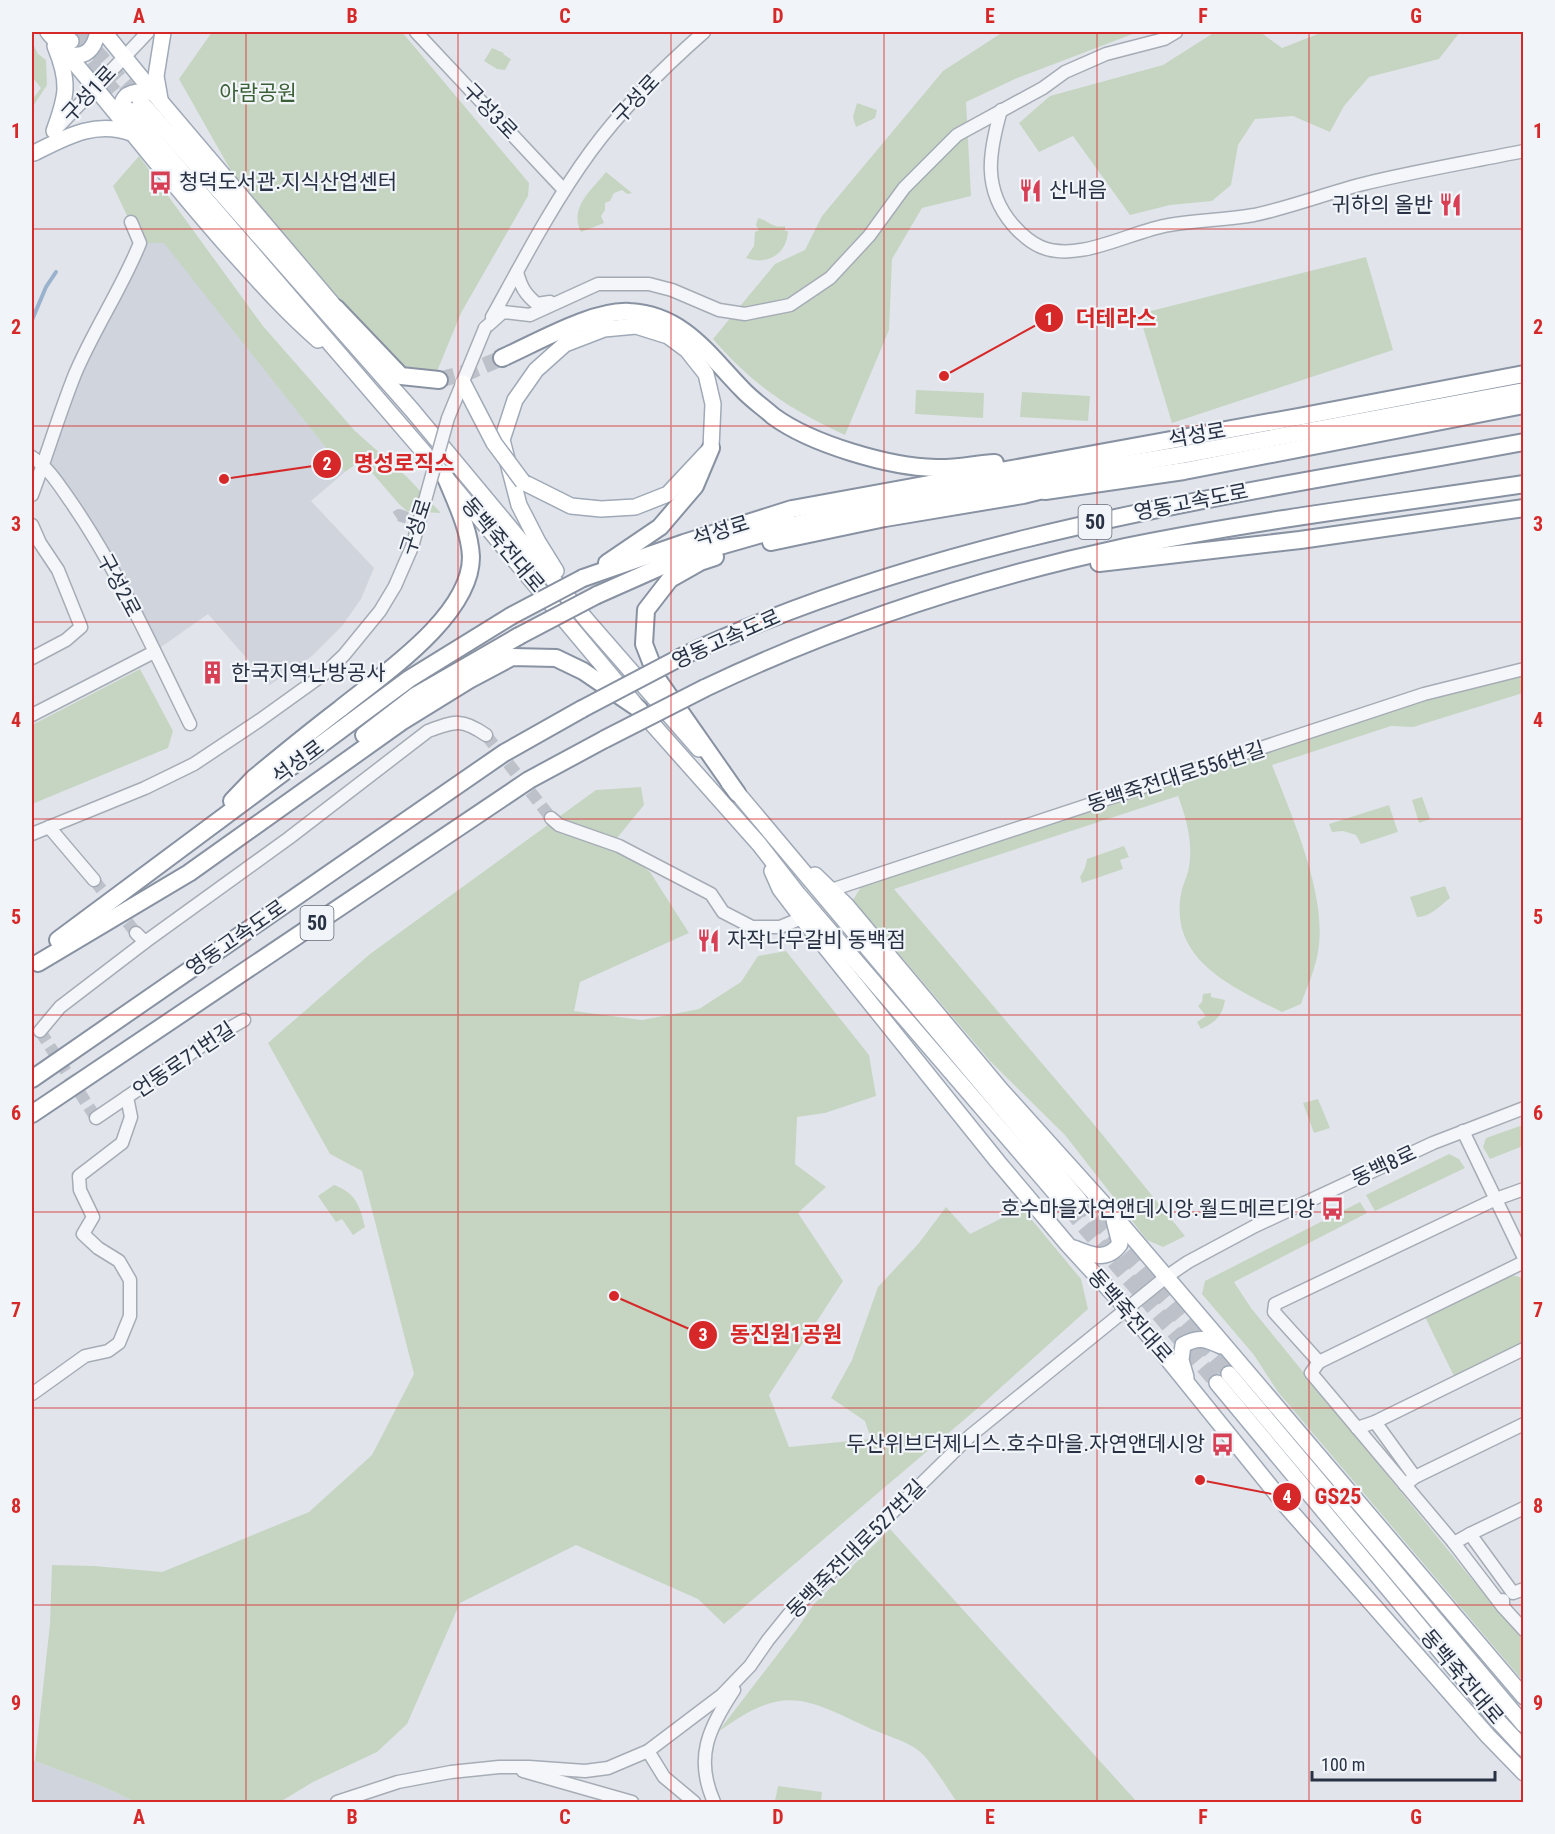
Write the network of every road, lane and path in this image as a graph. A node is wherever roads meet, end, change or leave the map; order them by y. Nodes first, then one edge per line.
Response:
1 (98, 32) edge
2 (104, 32) edge
3 (148, 32) edge
4 (163, 32) edge
5 (416, 32) edge
6 (704, 32) edge
7 (1176, 32) edge
8 (60, 39) edge
9 (125, 56) junction
10 (96, 86) junction
11 (158, 98) junction
12 (130, 110) junction
13 (1001, 110) junction
14 (54, 131) junction
15 (131, 133) junction
16 (1524, 151) edge
17 (33, 155) edge
18 (564, 190) junction
19 (131, 222) dead end
20 (517, 272) junction
21 (561, 300) junction
22 (336, 308) junction
23 (486, 328) junction
24 (502, 358) tunnel mouth
25 (351, 367) junction
26 (377, 371) junction
27 (1524, 374) edge
28 (439, 380) tunnel mouth
29 (463, 383) junction
30 (1524, 391) edge
31 (1524, 405) edge
32 (1524, 442) edge
33 (711, 448) junction
34 (1181, 455) junction
35 (32, 457) edge
36 (1071, 458) junction
37 (44, 465) junction
38 (446, 478) junction
39 (1524, 484) edge
40 (32, 495) edge
41 (1023, 495) junction
42 (1524, 508) edge
43 (32, 525) edge
44 (1023, 571) junction
45 (583, 578) junction
46 (590, 624) junction
47 (154, 652) junction
48 (32, 658) edge
49 (1524, 669) edge
50 (639, 709) junction
51 (32, 715) edge
52 (190, 724) dead end
53 (486, 735) tunnel mouth
54 (737, 793) junction
55 (551, 818) tunnel mouth
56 (49, 827) junction
57 (32, 834) edge
58 (202, 834) junction
59 (764, 838) junction
60 (94, 880) tunnel mouth
61 (831, 890) junction
62 (802, 918) junction
63 (136, 933) tunnel mouth
64 (145, 942) junction
65 (34, 963) edge
66 (244, 1020) dead end
67 (40, 1031) dead end
68 (32, 1079) edge
69 (127, 1097) junction
70 (1524, 1108) edge
71 (32, 1114) edge
72 (96, 1118) dead end
73 (1463, 1131) junction
74 (1524, 1189) edge
75 (1496, 1199) junction
76 (1074, 1205) tunnel mouth
77 (1111, 1212) junction
78 (1068, 1245) junction
79 (1524, 1260) edge
80 (1166, 1277) junction
81 (1128, 1310) junction
82 (1224, 1347) junction
83 (1524, 1348) edge
84 (1319, 1362) junction
85 (1188, 1384) junction
86 (32, 1394) edge
87 (1375, 1422) junction
88 (1524, 1424) edge
89 (1357, 1428) junction
90 (1410, 1481) junction
91 (1524, 1508) edge
92 (1470, 1534) junction
93 (1454, 1543) junction
94 (1518, 1591) edge
95 (1503, 1607) junction
96 (1524, 1630) edge
97 (750, 1666) junction
98 (1524, 1697) edge
99 (1500, 1723) junction
100 (1524, 1725) edge
101 (1524, 1749) edge
102 (648, 1751) junction
103 (1524, 1761) edge
104 (511, 1767) junction
105 (1524, 1773) edge
106 (337, 1803) edge
107 (632, 1803) edge
108 (694, 1803) edge
109 (714, 1803) edge

1 - 8 main road
2 - 9 main road
3 - 9 street, 구성1로
4 - 11 main road
5 - 18 street, 구성3로
6 - 18 street, 구성로
7 - 13 street
8 - 10 main road
8 - 14 main road
9 - 10 street, 구성1로
9 - 11 main road
10 - 12 main road
10 - 14 street, 구성1로
11 - 12 main road
11 - 22 main road
12 - 15 main road
12 - 25 main road, 동백죽전대로
12 - 26 main road, 동백죽전대로
13 - 16 street
13 - 21 street
14 - 17 street, 구성1로
15 - 17 main road
15 - 25 main road
18 - 20 street, 구성로
19 - 37 street
20 - 21 street
20 - 23 street, 구성로
21 - 23 street
22 - 26 main road
22 - 28 highway
23 - 29 street, 구성로, bridge
24 - 36 highway
25 - 38 main road, 동백죽전대로
26 - 46 main road, 동백죽전대로
27 - 36 highway, 석성로
29 - 33 main road, bridge
29 - 56 street, 구성로, bridge
30 - 34 highway, 석성로
31 - 41 highway
32 - 68 highway, 영동고속도로 / 50, bridge
33 - 45 highway
33 - 46 main road
34 - 41 highway
34 - 65 highway, 석성로, bridge
35 - 37 street, 구성2로
36 - 45 highway, 석성로
37 - 40 street
37 - 47 street, 구성2로
38 - 50 main road, 동백죽전대로
38 - 58 highway
39 - 44 highway, 영동고속도로 / 50
41 - 54 highway
42 - 44 highway
43 - 48 street
44 - 71 highway, 영동고속도로 / 50, bridge
45 - 58 highway, 석성로, bridge
46 - 54 main road, 동백죽전대로
47 - 51 street
47 - 52 street, 구성2로
49 - 61 street, 동백죽전대로556번길
50 - 59 main road, 동백죽전대로
50 - 65 highway
53 - 64 street
54 - 59 main road, 동백죽전대로
55 - 62 street
56 - 57 street, 구성로
56 - 60 street
58 - 65 highway, 석성로
59 - 61 main road, 동백죽전대로
59 - 62 main road, 동백죽전대로
59 - 76 main road, 동백죽전대로
61 - 77 main road, 동백죽전대로
62 - 78 main road, 동백죽전대로
63 - 64 street
64 - 67 street
66 - 69 street, 언동로71번길
69 - 72 street
69 - 86 street, 언동로71번길
70 - 73 street, 동백8로
73 - 75 street
73 - 80 street, 동백8로
74 - 75 street
75 - 79 street
75 - 84 street
77 - 78 main road
77 - 80 main road, 동백죽전대로
78 - 81 main road, 동백죽전대로
79 - 84 street
80 - 81 street, 동백8로
80 - 82 main road, 동백죽전대로
81 - 85 main road, 동백죽전대로
81 - 97 street, 동백죽전대로527번길
82 - 85 main road
82 - 98 main road, 동백죽전대로
83 - 87 street
84 - 89 street
85 - 105 main road, 동백죽전대로
87 - 89 street
87 - 90 street
88 - 90 street
89 - 90 street
90 - 93 street
91 - 92 street
92 - 93 street
92 - 94 street
93 - 95 street
94 - 95 street
95 - 96 street
97 - 102 street, 동백죽전대로527번길
97 - 109 street
99 - 100 main road, 동백죽전대로
99 - 101 main road, 동백죽전대로
99 - 103 main road
102 - 104 street, 동백죽전대로527번길
102 - 108 street
104 - 106 street, 동백죽전대로527번길
104 - 107 street

